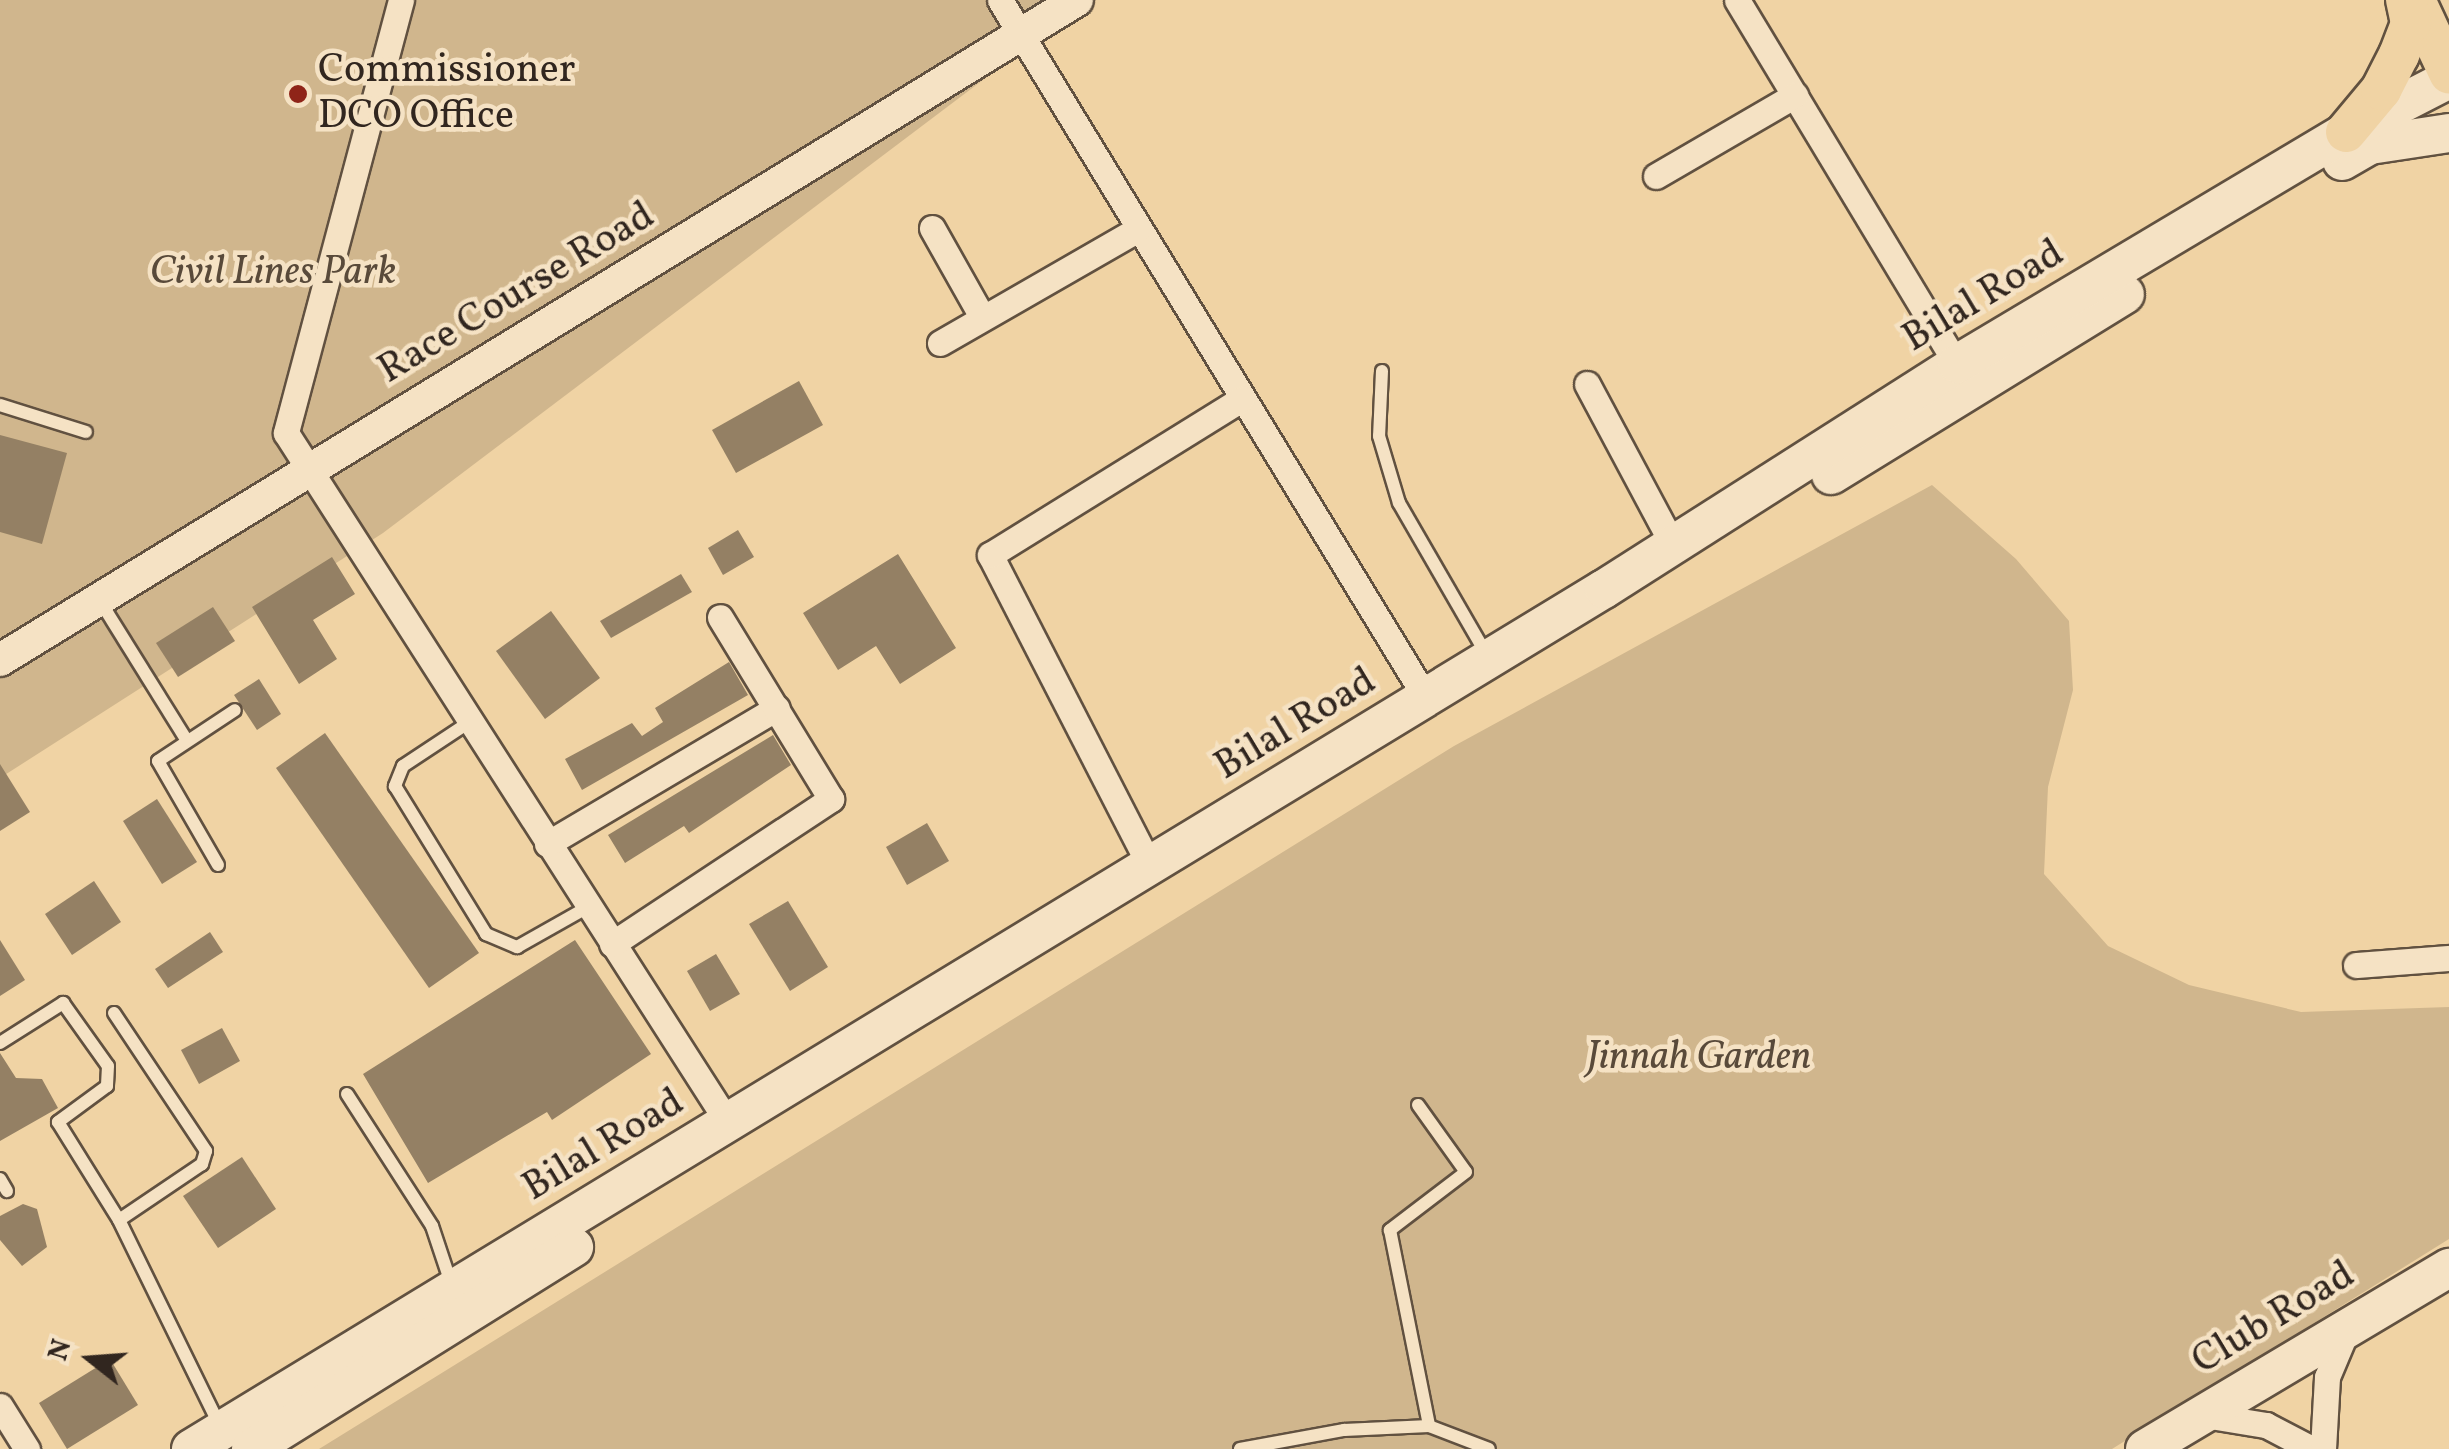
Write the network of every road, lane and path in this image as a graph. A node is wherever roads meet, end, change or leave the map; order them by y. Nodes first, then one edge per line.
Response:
1 (401, 0) edge
2 (1000, 0) edge
3 (1077, 0) edge
4 (1737, 0) edge
5 (2406, 0) edge
6 (2416, 0) edge
7 (1019, 36) junction
8 (2449, 76) edge
9 (1794, 95) junction
10 (2346, 132) junction
11 (2449, 133) edge
12 (1656, 176) dead end
13 (932, 228) dead end
14 (1138, 229) junction
15 (981, 315) junction
16 (940, 343) dead end
17 (1957, 364) junction
18 (1382, 372) dead end
19 (1587, 384) dead end
20 (1242, 399) junction
21 (0, 405) edge
22 (86, 432) dead end
23 (309, 471) junction
24 (1673, 545) junction
25 (98, 599) junction
26 (720, 616) dead end
27 (0, 660) edge
28 (1489, 660) junction
29 (1426, 698) junction
30 (777, 708) junction
31 (235, 710) dead end
32 (468, 722) junction
33 (186, 739) junction
34 (548, 844) junction
35 (218, 865) dead end
36 (1150, 866) junction
37 (588, 907) junction
38 (612, 944) junction
39 (2449, 958) edge
40 (2356, 965) dead end
41 (114, 1013) dead end
42 (0, 1043) edge
43 (348, 1094) dead end
44 (1418, 1106) dead end
45 (728, 1124) junction
46 (119, 1220) junction
47 (2449, 1268) edge
48 (454, 1290) junction
49 (2348, 1327) junction
50 (0, 1406) edge
51 (2201, 1414) junction
52 (1429, 1426) junction
53 (221, 1443) edge
54 (27, 1449) edge
55 (1240, 1449) edge
56 (1489, 1449) edge
57 (2144, 1449) edge
58 (2312, 1449) edge
59 (2323, 1449) edge

1 - 23 street
2 - 7 street
3 - 7 street, Race Course Road
4 - 9 street
5 - 10 main road
6 - 8 main road
7 - 14 street
7 - 23 street, Race Course Road
8 - 10 main road, Bilal Road
9 - 12 street
9 - 17 street
10 - 17 main road, Bilal Road
11 - 53 main road, Bilal Road
13 - 15 street
14 - 15 street
14 - 20 street
15 - 16 street
17 - 24 main road, Bilal Road
18 - 28 lane
19 - 24 street
20 - 29 street
20 - 36 street
21 - 22 lane
23 - 25 street, Race Course Road
23 - 32 street
24 - 28 main road, Bilal Road
25 - 27 street, Race Course Road
25 - 33 lane
26 - 30 street
28 - 29 main road, Bilal Road
29 - 36 main road, Bilal Road
30 - 34 street
30 - 38 street
31 - 33 lane
32 - 34 street
32 - 37 lane
33 - 35 lane
34 - 37 street
36 - 45 main road, Bilal Road
37 - 38 street
38 - 45 street
39 - 40 street
41 - 46 lane
42 - 46 lane
43 - 48 lane
44 - 52 lane
45 - 48 main road, Bilal Road
46 - 53 lane
47 - 49 main road, Club Road
48 - 53 main road, Bilal Road
49 - 51 main road, Club Road
49 - 59 street
50 - 54 street
51 - 57 main road, Club Road
51 - 58 street
52 - 55 lane
52 - 56 lane

